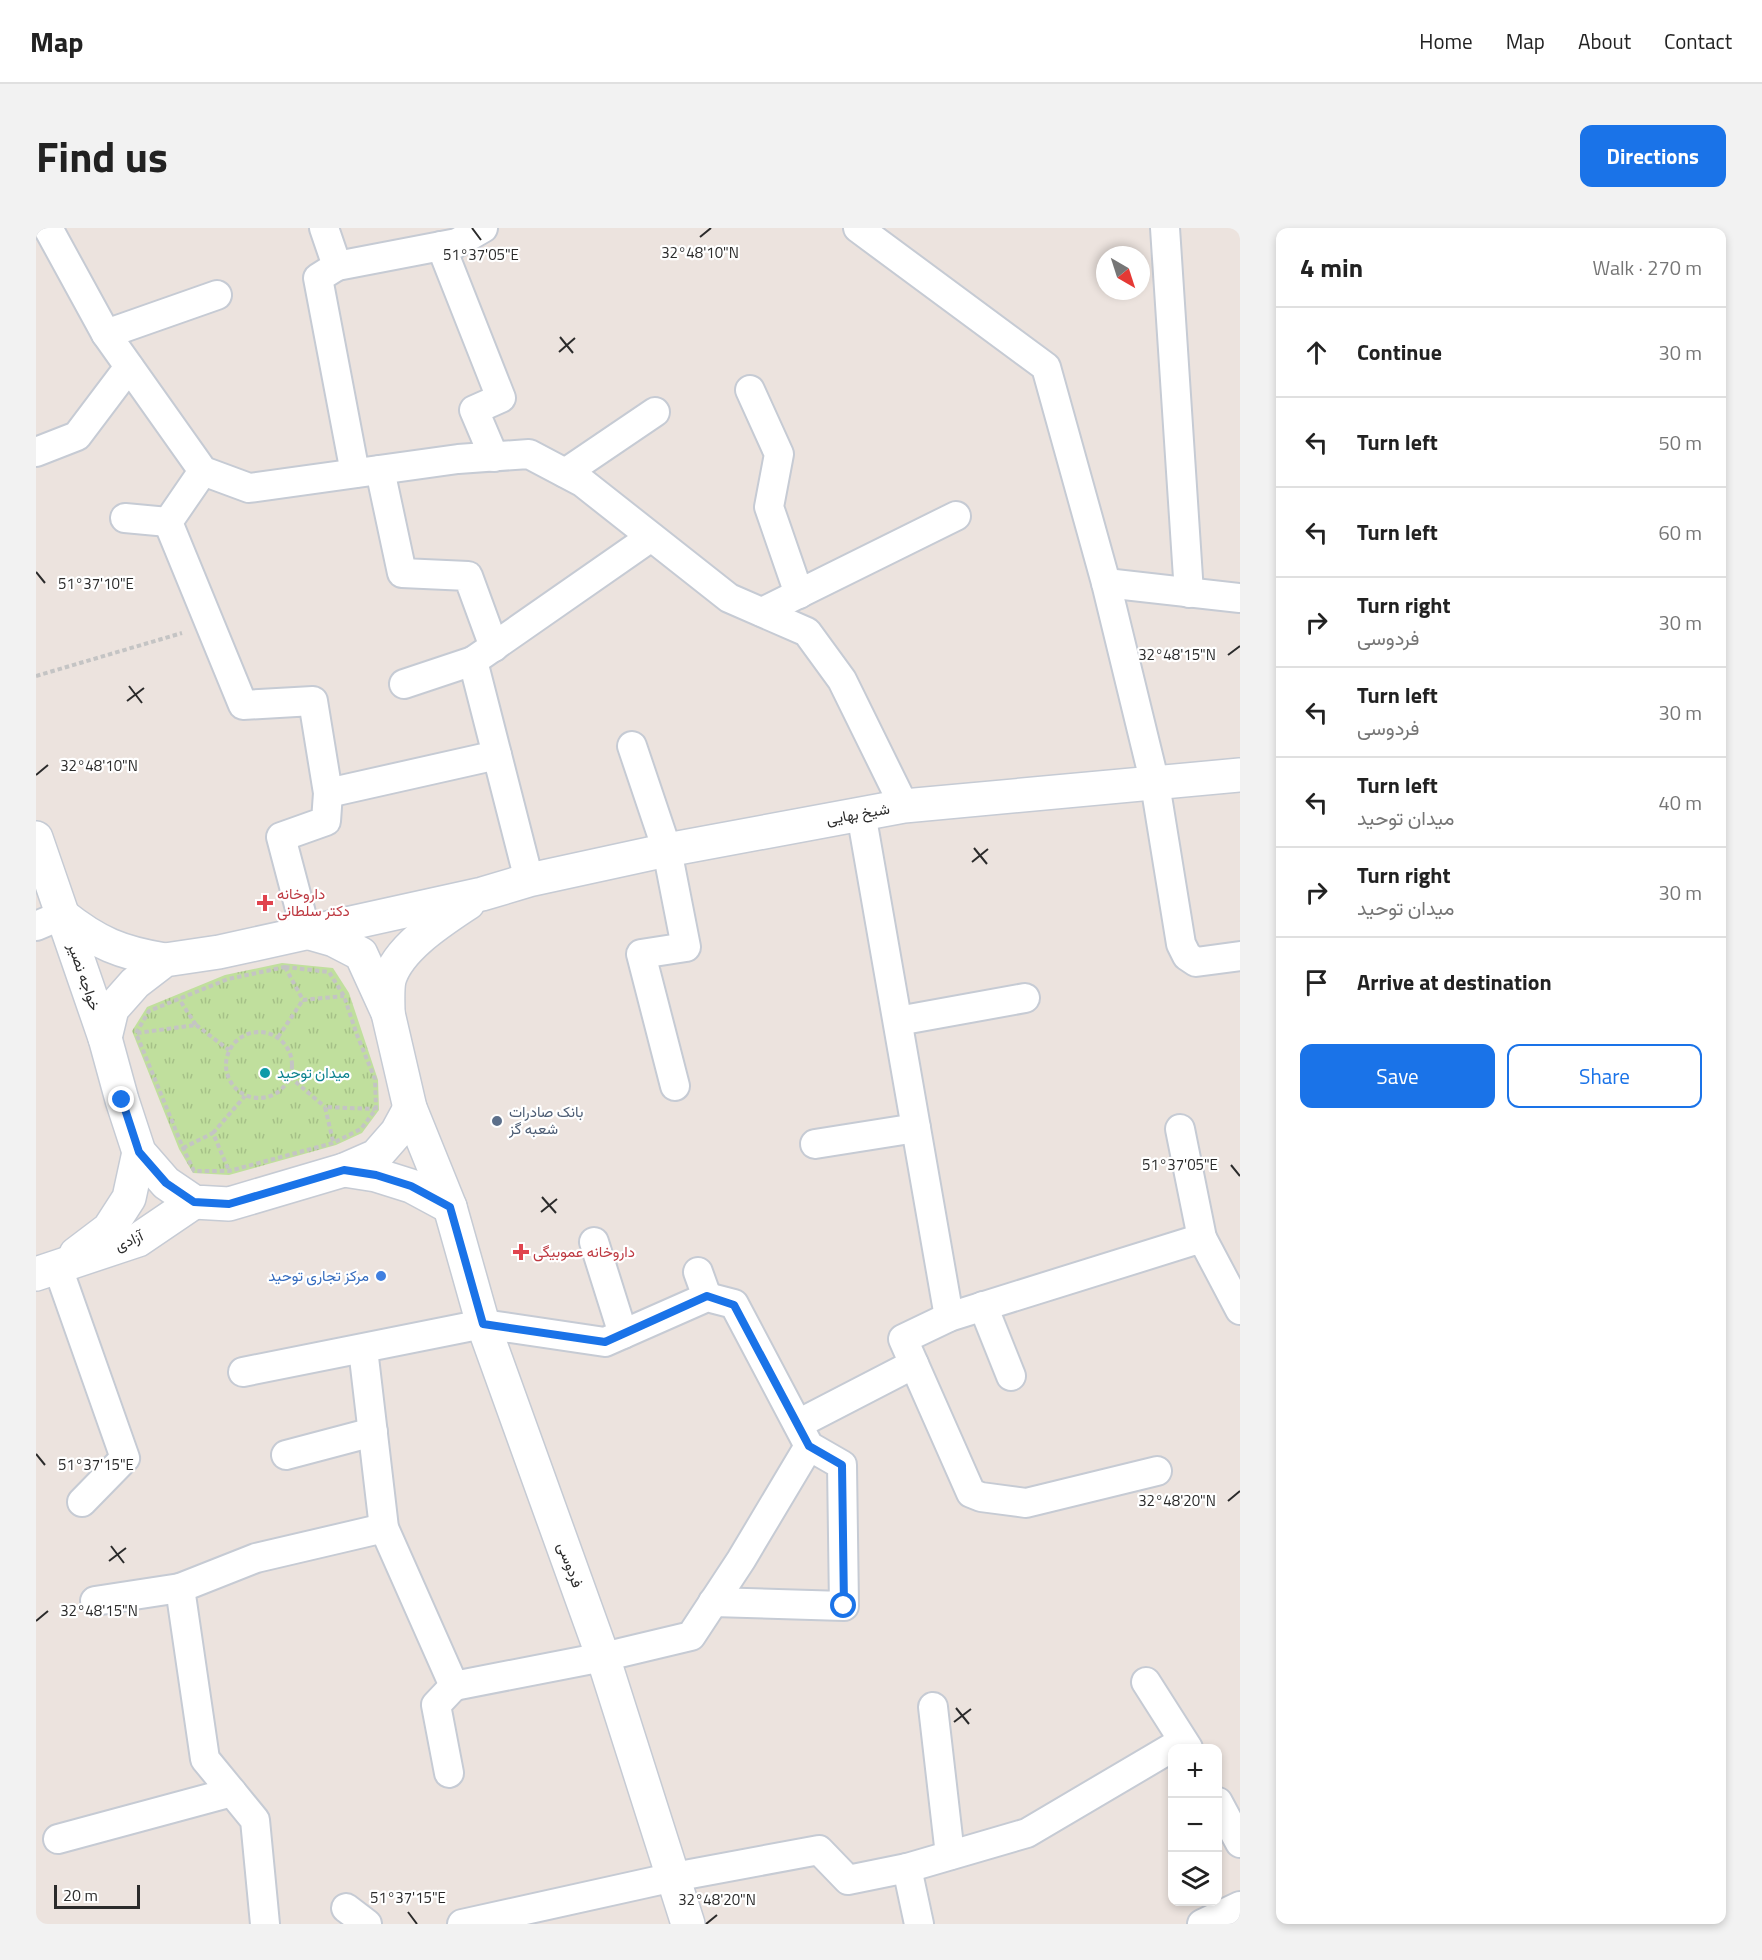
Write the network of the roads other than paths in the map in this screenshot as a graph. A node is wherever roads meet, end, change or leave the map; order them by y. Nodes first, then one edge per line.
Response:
1 (48, 228) edge
2 (324, 228) edge
3 (483, 228) edge
4 (858, 228) edge
5 (1165, 228) edge
6 (441, 246) junction
7 (337, 266) junction
8 (216, 295) dead end
9 (106, 334) junction
10 (129, 367) junction
11 (750, 390) dead end
12 (655, 412) dead end
13 (36, 452) edge
14 (494, 457) junction
15 (203, 471) junction
16 (368, 472) junction
17 (565, 473) junction
18 (956, 516) dead end
19 (125, 518) dead end
20 (168, 522) junction
21 (651, 537) junction
22 (1106, 583) junction
23 (1189, 593) junction
24 (799, 594) junction
25 (1240, 598) edge
26 (762, 612) junction
27 (483, 654) junction
28 (404, 684) dead end
29 (632, 746) dead end
30 (497, 755) junction
31 (1240, 775) edge
32 (1155, 784) junction
33 (328, 793) junction
34 (904, 806) junction
35 (861, 813) junction
36 (36, 838) edge
37 (666, 850) junction
38 (529, 880) junction
39 (482, 894) junction
40 (49, 921) edge
41 (306, 932) junction
42 (1240, 956) edge
43 (165, 960) junction
44 (1025, 998) dead end
45 (388, 1013) junction
46 (898, 1021) junction
47 (120, 1035) junction
48 (675, 1086) dead end
49 (410, 1108) junction
50 (916, 1128) junction
51 (1180, 1129) dead end
52 (815, 1144) dead end
53 (139, 1152) junction
54 (338, 1156) junction
55 (194, 1202) junction
56 (450, 1207) junction
57 (1202, 1238) junction
58 (594, 1242) dead end
59 (47, 1271) edge
60 (983, 1306) junction
61 (1240, 1310) edge
62 (948, 1317) junction
63 (483, 1324) junction
64 (623, 1334) junction
65 (363, 1349) junction
66 (914, 1364) junction
67 (243, 1372) dead end
68 (1011, 1376) dead end
69 (373, 1432) junction
70 (803, 1435) junction
71 (286, 1455) dead end
72 (1157, 1471) dead end
73 (82, 1502) dead end
74 (384, 1528) junction
75 (180, 1588) junction
76 (95, 1601) dead end
77 (713, 1602) junction
78 (603, 1657) junction
79 (1146, 1682) dead end
80 (454, 1686) junction
81 (933, 1707) dead end
82 (1185, 1744) edge
83 (1168, 1755) edge
84 (449, 1773) dead end
85 (232, 1792) junction
86 (1222, 1809) edge
87 (58, 1839) dead end
88 (1240, 1843) edge
89 (950, 1855) junction
90 (907, 1868) junction
91 (674, 1877) junction
92 (1240, 1906) edge
93 (265, 1924) edge
94 (462, 1924) edge
95 (688, 1924) edge
96 (919, 1924) edge
97 (1202, 1924) edge

1 - 9 street
2 - 7 street
3 - 6 street
4 - 22 street
5 - 23 street
6 - 7 street
6 - 14 street
7 - 16 street
8 - 9 street
9 - 10 street
10 - 13 street
10 - 15 street
11 - 24 street
12 - 17 street
14 - 16 street
14 - 17 street
15 - 16 street
15 - 20 street
16 - 27 street
17 - 21 street
18 - 24 street
19 - 20 street
20 - 33 street
21 - 26 street
21 - 27 street
22 - 23 street
22 - 32 street
23 - 25 street
24 - 26 street
26 - 34 street
27 - 28 street
27 - 30 street
29 - 37 street
30 - 33 street
30 - 38 street
31 - 32 street, شیخ بهایی
32 - 34 street, شیخ بهایی
32 - 42 street
33 - 41 street
34 - 35 street, شیخ بهایی
35 - 37 street, شیخ بهایی
35 - 46 street
36 - 40 street, خواجه نصیر
37 - 38 street, شیخ بهایی
37 - 48 street
38 - 39 street, شیخ بهایی
39 - 41 street, شیخ بهایی
39 - 45 street, شیخ بهایی
40 - 43 street, خواجه نصیر
40 - 47 street, خواجه نصیر
41 - 43 street
41 - 45 street
43 - 47 street
44 - 46 street
45 - 49 street
46 - 50 street
47 - 53 street
49 - 54 street
49 - 56 street, فردوسی
50 - 52 street
50 - 62 street
51 - 57 street
53 - 55 street
53 - 59 street, آزادی
54 - 55 street
54 - 56 street
55 - 59 street, آزادی
56 - 63 street, فردوسی
57 - 60 street
57 - 61 street
58 - 64 street
59 - 73 street
60 - 62 street
60 - 68 street
62 - 66 street
63 - 64 street
63 - 65 street
63 - 78 street, فردوسی
64 - 70 street
65 - 67 street
65 - 69 street
66 - 70 street
66 - 72 street
69 - 71 street
69 - 74 street
70 - 77 street
70 - 77 street
74 - 75 street
74 - 80 street
75 - 76 street
75 - 85 street
77 - 78 street
78 - 80 street
78 - 91 street, فردوسی
79 - 82 street
80 - 84 street
81 - 89 street
83 - 89 street
85 - 87 street
85 - 93 street
86 - 88 street
89 - 90 street
90 - 91 street
90 - 96 street
91 - 94 street
91 - 95 street, فردوسی
92 - 97 street

